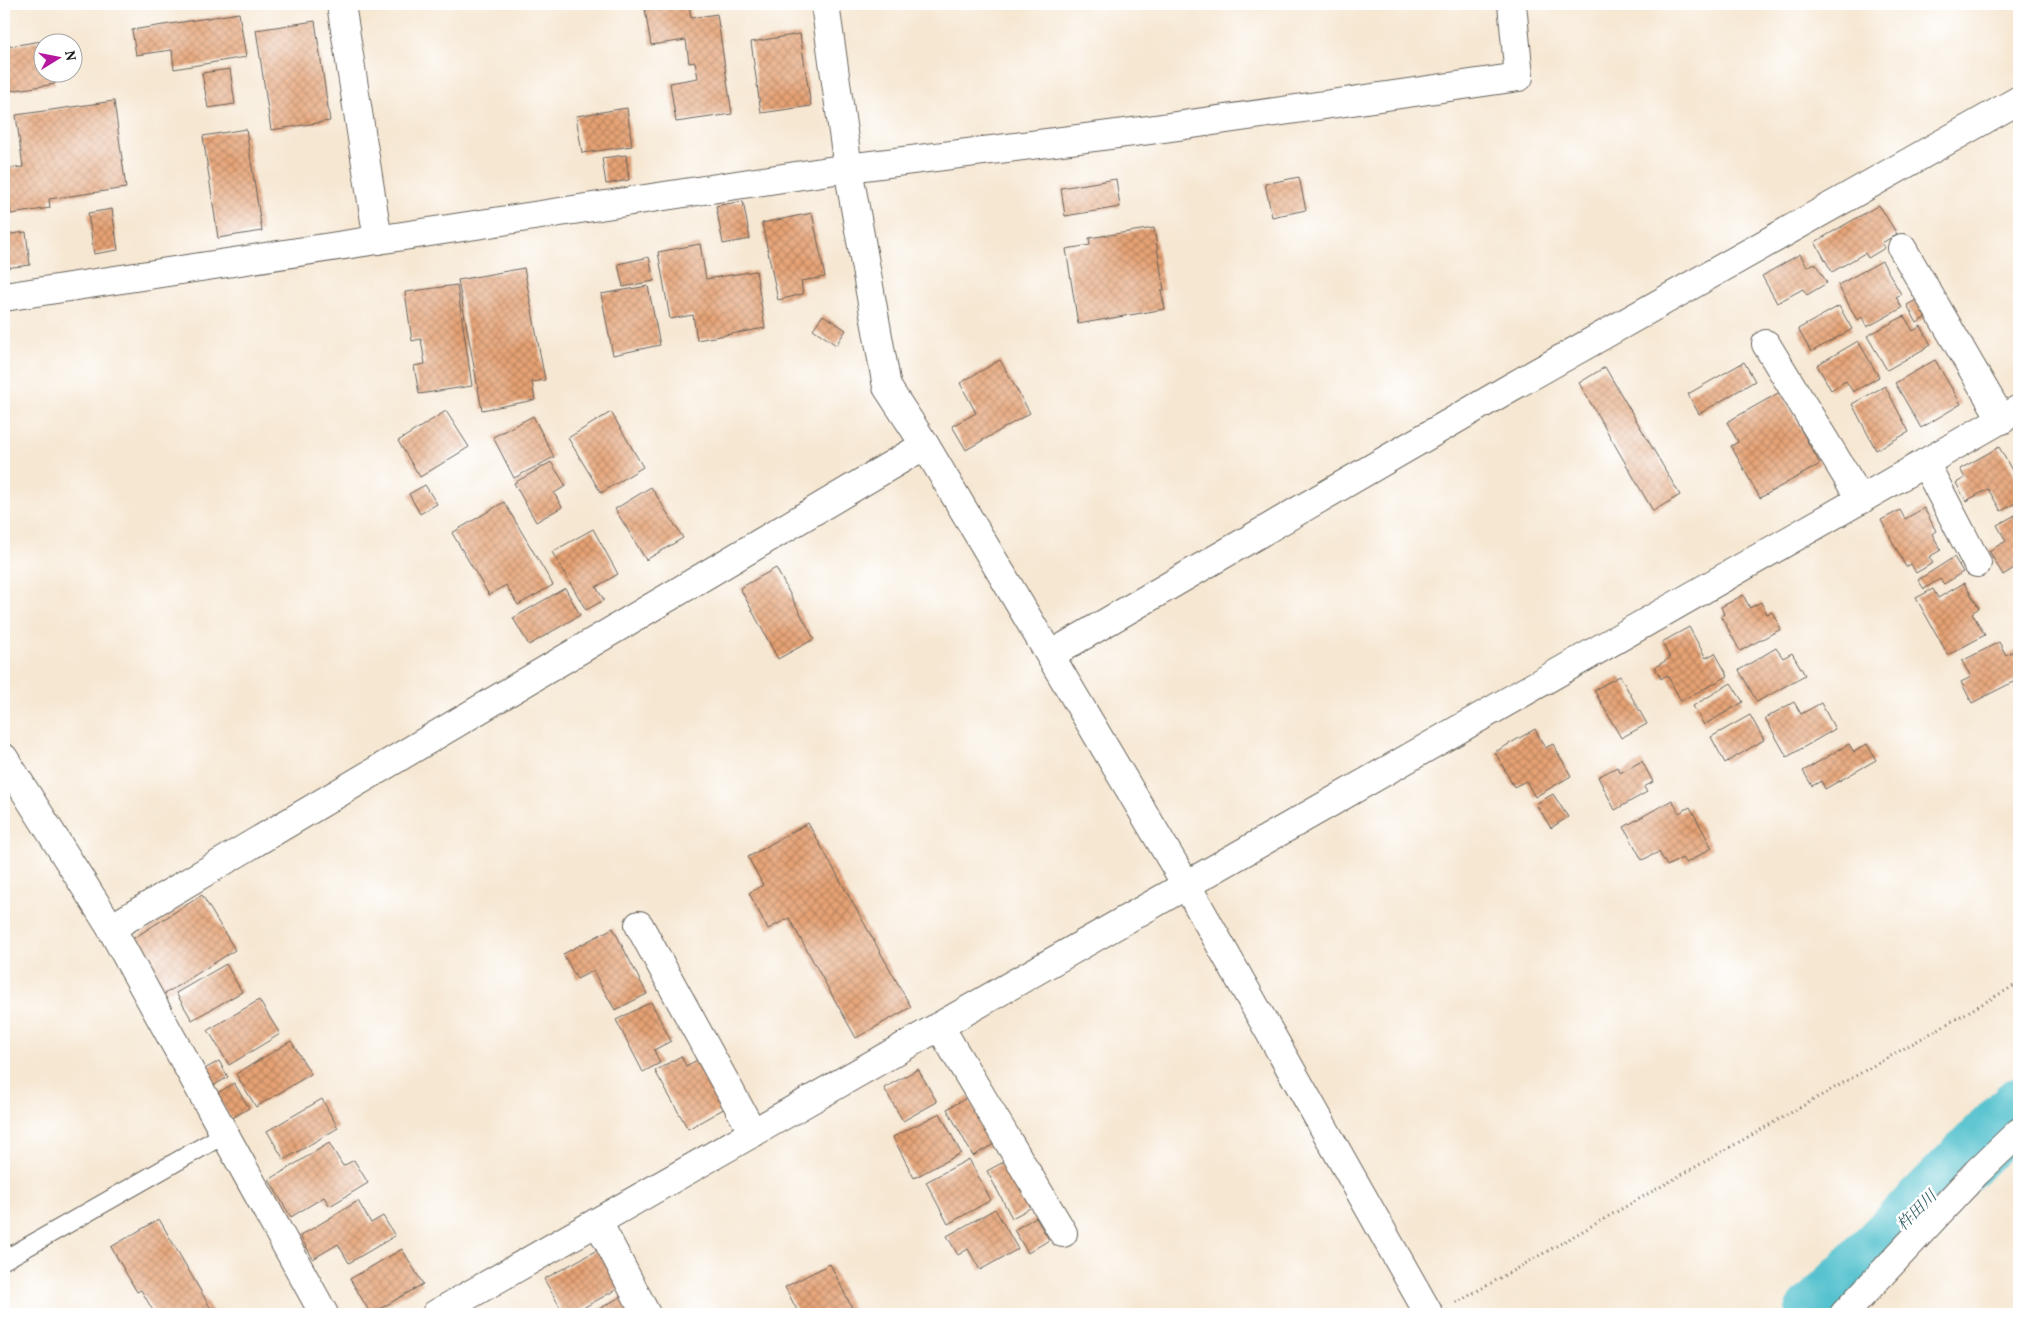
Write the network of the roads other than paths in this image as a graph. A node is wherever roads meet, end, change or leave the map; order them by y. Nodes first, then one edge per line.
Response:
1 (340, 4) edge
2 (824, 4) edge
3 (1512, 4) edge
4 (2019, 100) edge
5 (848, 168) junction
6 (378, 240) junction
7 (1902, 248) dead end
8 (4, 297) edge
9 (1766, 344) dead end
10 (2010, 414) edge
11 (926, 445) junction
12 (1925, 463) junction
13 (1861, 500) junction
14 (1977, 563) dead end
15 (1050, 655) junction
16 (4, 758) edge
17 (1186, 886) junction
18 (639, 925) dead end
19 (110, 928) junction
20 (940, 1027) junction
21 (2019, 1132) edge
22 (224, 1134) junction
23 (753, 1134) junction
24 (598, 1222) junction
25 (1063, 1233) dead end
26 (4, 1260) edge
27 (1441, 1309) edge
28 (324, 1314) edge
29 (436, 1314) edge
30 (646, 1314) edge
31 (1844, 1314) edge

1 - 6 street
2 - 5 street
3 - 5 street
4 - 15 street
5 - 6 street
5 - 11 street
6 - 8 street
7 - 10 street
9 - 13 street
10 - 12 street
11 - 15 street
11 - 19 street
12 - 13 street
12 - 14 street
13 - 17 street
15 - 17 street
16 - 19 street
17 - 20 street
17 - 27 street
18 - 23 street
19 - 22 street
20 - 23 street
20 - 25 street
21 - 31 street
22 - 26 lane
22 - 28 street
23 - 24 street
24 - 29 street
24 - 30 street

